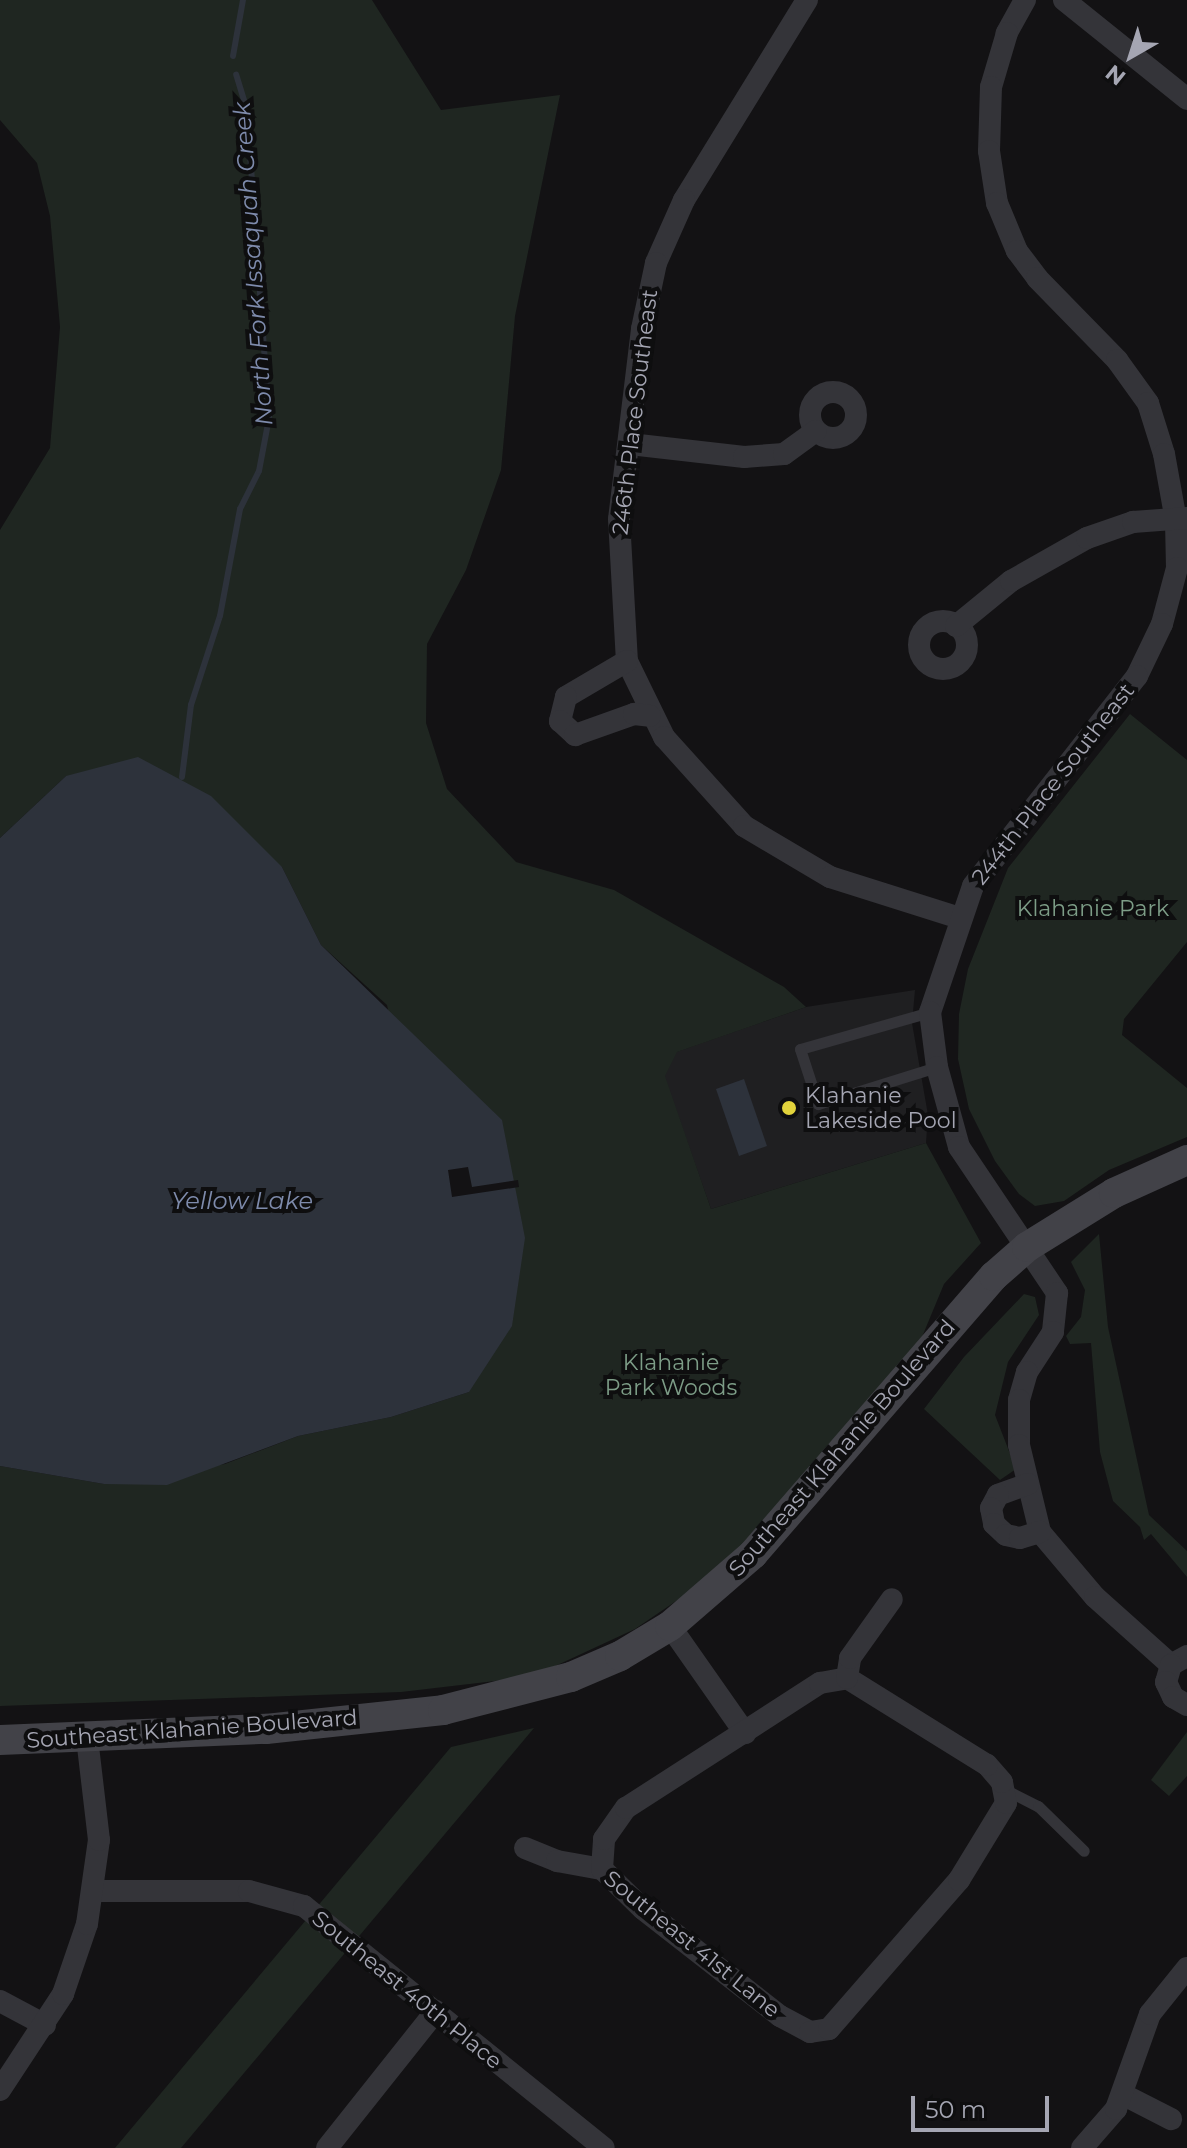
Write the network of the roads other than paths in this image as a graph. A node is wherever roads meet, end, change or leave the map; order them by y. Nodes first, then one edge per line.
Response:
1 (807, 0) edge
2 (1025, 0) edge
3 (1064, 0) edge
4 (1187, 99) edge
5 (816, 431) dead end
6 (630, 444) junction
7 (1181, 520) edge
8 (956, 626) dead end
9 (627, 661) junction
10 (650, 716) junction
11 (960, 918) junction
12 (930, 1012) junction
13 (937, 1067) junction
14 (1187, 1160) edge
15 (1027, 1247) junction
16 (1028, 1484) junction
17 (1040, 1532) junction
18 (892, 1599) dead end
19 (670, 1626) junction
20 (1179, 1661) edge
21 (847, 1678) junction
22 (1187, 1705) edge
23 (745, 1733) junction
24 (87, 1738) junction
25 (0, 1740) edge
26 (1003, 1786) junction
27 (525, 1848) dead end
28 (1084, 1851) dead end
29 (602, 1869) junction
30 (92, 1891) junction
31 (1187, 1968) edge
32 (0, 2001) edge
33 (436, 2011) junction
34 (45, 2025) junction
35 (0, 2090) edge
36 (1124, 2095) junction
37 (1171, 2119) dead end
38 (327, 2148) edge
39 (604, 2148) edge
40 (1082, 2148) edge

1 - 6 street, 246th Place Southeast
2 - 7 street, 244th Place Southeast
3 - 4 street
5 - 6 street
6 - 9 street, 246th Place Southeast
7 - 8 street
7 - 11 street, 244th Place Southeast
9 - 10 street, 246th Place Southeast
9 - 10 street
10 - 11 street, 246th Place Southeast
11 - 12 street, 244th Place Southeast
12 - 13 street, 244th Place Southeast
12 - 13 lane
13 - 15 street, 244th Place Southeast
14 - 15 street, Southeast Klahanie Boulevard
15 - 16 street, 244th Place Southeast
15 - 19 street, Southeast Klahanie Boulevard
16 - 17 street, 244th Place Southeast
16 - 17 street
17 - 20 street, 244th Place Southeast
18 - 21 street
19 - 23 street
19 - 24 street, Southeast Klahanie Boulevard
20 - 22 street, 244th Place Southeast
21 - 23 street
21 - 26 street
23 - 29 street
24 - 25 street, Southeast Klahanie Boulevard
24 - 30 street
26 - 28 lane
26 - 29 street, Southeast 41st Lane
27 - 29 street, Southeast 41st Lane
30 - 33 street, Southeast 40th Place
30 - 34 street
31 - 36 street
32 - 34 street
33 - 38 street
33 - 39 street, Southeast 40th Place
34 - 35 street
36 - 37 street
36 - 40 street

